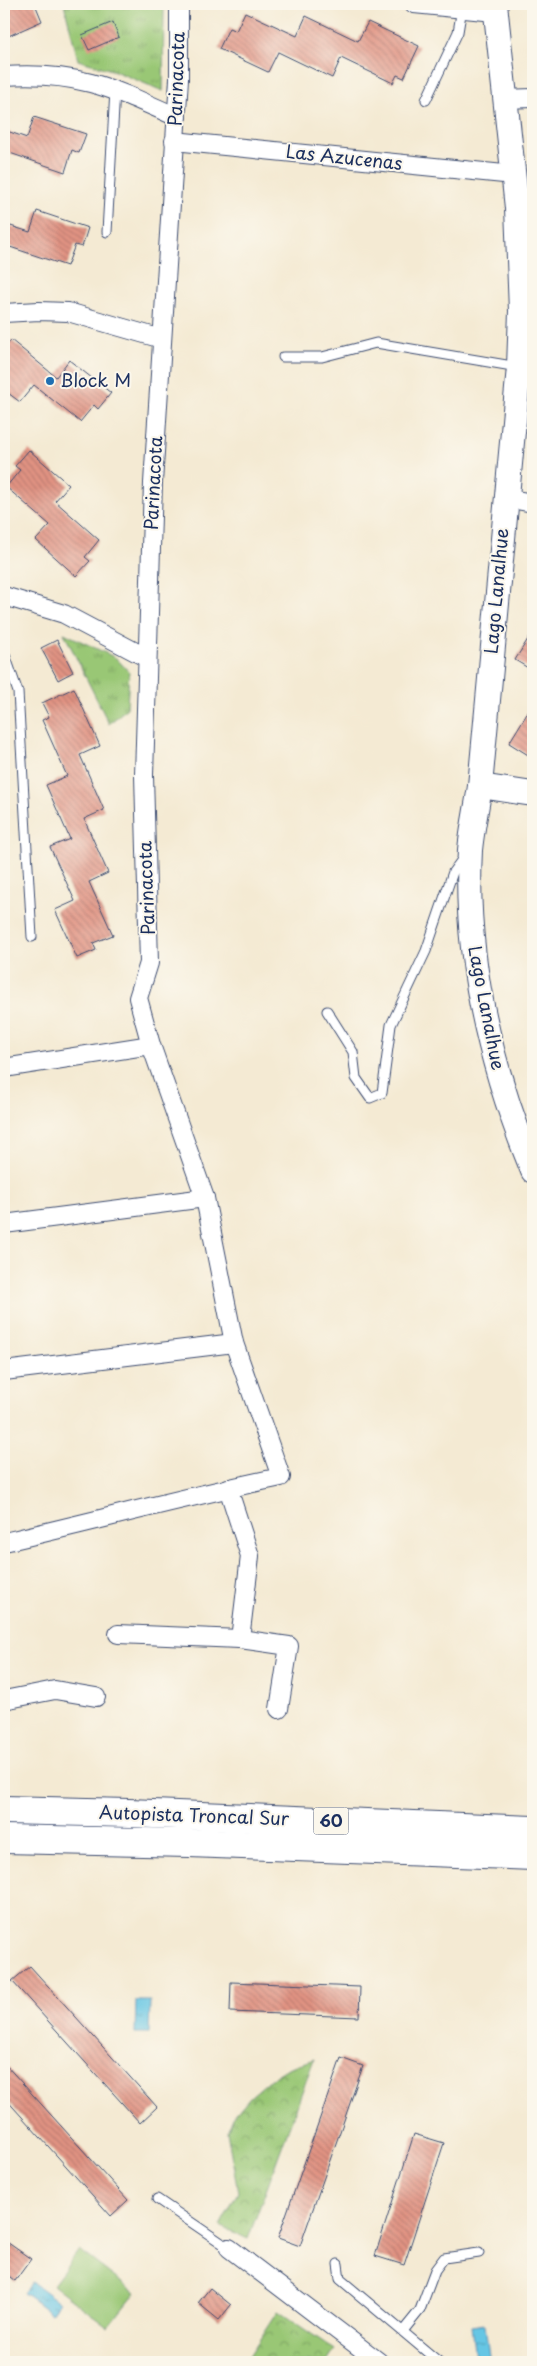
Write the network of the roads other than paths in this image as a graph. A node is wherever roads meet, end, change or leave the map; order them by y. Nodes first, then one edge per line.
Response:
1 (180, 4) edge
2 (414, 4) edge
3 (462, 8) junction
4 (495, 8) edge
5 (4, 76) edge
6 (115, 89) junction
7 (533, 98) edge
8 (426, 100) dead end
9 (504, 100) junction
10 (177, 117) junction
11 (174, 142) junction
12 (514, 175) junction
13 (525, 208) edge
14 (106, 232) dead end
15 (4, 313) edge
16 (162, 339) junction
17 (283, 357) dead end
18 (519, 367) junction
19 (505, 498) junction
20 (533, 503) edge
21 (4, 596) edge
22 (4, 652) edge
23 (147, 658) junction
24 (480, 786) junction
25 (533, 794) edge
26 (470, 848) junction
27 (32, 937) dead end
28 (327, 1011) dead end
29 (151, 1045) junction
30 (4, 1068) edge
31 (533, 1171) edge
32 (205, 1198) junction
33 (4, 1224) edge
34 (234, 1343) junction
35 (4, 1371) edge
36 (228, 1488) junction
37 (4, 1542) edge
38 (118, 1634) dead end
39 (240, 1640) junction
40 (96, 1697) dead end
41 (4, 1700) edge
42 (279, 1709) dead end
43 (4, 1810) edge
44 (533, 1830) edge
45 (4, 1840) edge
46 (189, 1844) junction
47 (4, 1853) edge
48 (533, 1856) edge
49 (157, 2199) dead end
50 (229, 2248) joint
51 (479, 2253) dead end
52 (338, 2264) dead end
53 (403, 2331) junction
54 (379, 2362) edge
55 (438, 2362) edge

1 - 10 street, Parinacota
2 - 3 street
3 - 4 street
3 - 8 lane
4 - 9 main road, Lago Lanalhue
5 - 6 street
6 - 10 street
6 - 14 lane
7 - 9 street
9 - 12 main road, Lago Lanalhue
10 - 11 street, Parinacota
11 - 12 street, Las Azucenas
11 - 16 street, Parinacota
12 - 13 main road, Lago Lanalhue
13 - 18 main road, Lago Lanalhue
15 - 16 street
16 - 23 street, Parinacota
17 - 18 lane
18 - 19 main road, Lago Lanalhue
19 - 20 street
19 - 24 main road, Lago Lanalhue
21 - 23 street
22 - 27 lane
23 - 29 street, Parinacota
24 - 25 main road
24 - 26 main road, Lago Lanalhue
26 - 28 lane
26 - 31 main road, Lago Lanalhue
29 - 30 street
29 - 32 street, Parinacota
32 - 33 street
32 - 34 street, Parinacota
34 - 35 street
34 - 36 street, Parinacota
36 - 37 street
36 - 39 street
38 - 39 street
39 - 42 street
40 - 41 street
43 - 44 highway, Autopista Troncal Sur / 60
45 - 46 highway, Autopista Troncal Sur / 60
46 - 47 highway
46 - 48 highway, Autopista Troncal Sur / 60
49 - 50 lane
50 - 54 street
51 - 53 lane
52 - 53 lane
53 - 55 lane

